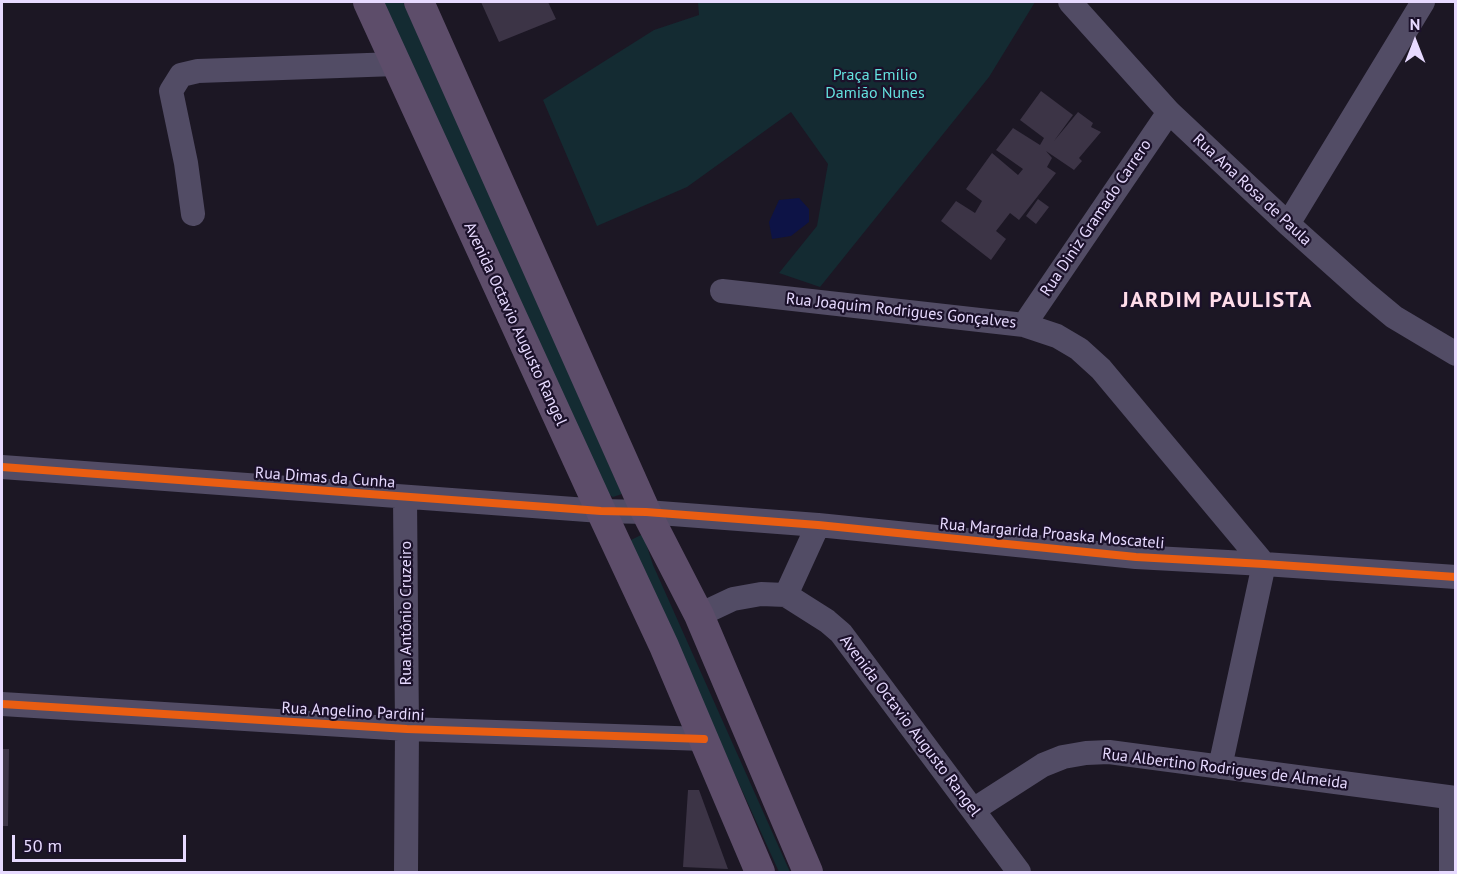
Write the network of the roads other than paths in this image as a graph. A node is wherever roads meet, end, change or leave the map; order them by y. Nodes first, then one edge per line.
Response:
1 (368, 2) edge
2 (419, 2) edge
3 (1070, 2) edge
4 (1423, 2) edge
5 (396, 64) junction
6 (1169, 112) junction
7 (193, 214) dead end
8 (1288, 224) junction
9 (722, 291) dead end
10 (1024, 325) junction
11 (1455, 354) edge
12 (2, 467) edge
13 (405, 497) junction
14 (601, 511) junction
15 (646, 512) junction
16 (818, 525) junction
17 (1264, 564) junction
18 (1455, 577) edge
19 (786, 595) junction
20 (699, 615) junction
21 (2, 704) edge
22 (407, 729) junction
23 (704, 739) junction
24 (1220, 767) junction
25 (1453, 798) edge
26 (973, 810) junction
27 (406, 873) edge
28 (760, 873) edge
29 (808, 873) edge
30 (1019, 873) edge
31 (1451, 873) edge

1 - 5 main road, Avenida Octavio Augusto Rangel
2 - 15 main road
3 - 6 street, Rua Ana Rosa de Paula
4 - 8 street
5 - 7 street
5 - 14 main road, Avenida Octavio Augusto Rangel
6 - 8 street, Rua Ana Rosa de Paula
6 - 10 street, Rua Diniz Gramado Carrero
8 - 11 street, Rua Ana Rosa de Paula
9 - 10 street, Rua Joaquim Rodrigues Gonçalves
10 - 17 street, Rua Joaquim Rodrigues Gonçalves
12 - 13 street, Rua Dimas da Cunha
13 - 14 street, Rua Dimas da Cunha
13 - 22 street, Rua Antônio Cruzeiro
14 - 15 street, Rua Dimas da Cunha
14 - 23 main road, Avenida Octavio Augusto Rangel
15 - 16 street, Rua Margarida Proaska Moscateli
15 - 20 main road
16 - 17 street, Rua Margarida Proaska Moscateli
16 - 19 street
17 - 18 street, Rua Margarida Proaska Moscateli
17 - 24 street
19 - 20 street
19 - 26 street, Avenida Octavio Augusto Rangel
20 - 29 main road
21 - 22 street, Rua Angelino Pardini
22 - 23 street, Rua Angelino Pardini
22 - 27 street, Rua Antônio Cruzeiro
23 - 28 main road, Avenida Octavio Augusto Rangel
24 - 25 street, Rua Albertino Rodrigues de Almeida
24 - 26 street, Rua Albertino Rodrigues de Almeida
25 - 31 street
26 - 30 street, Avenida Octavio Augusto Rangel

